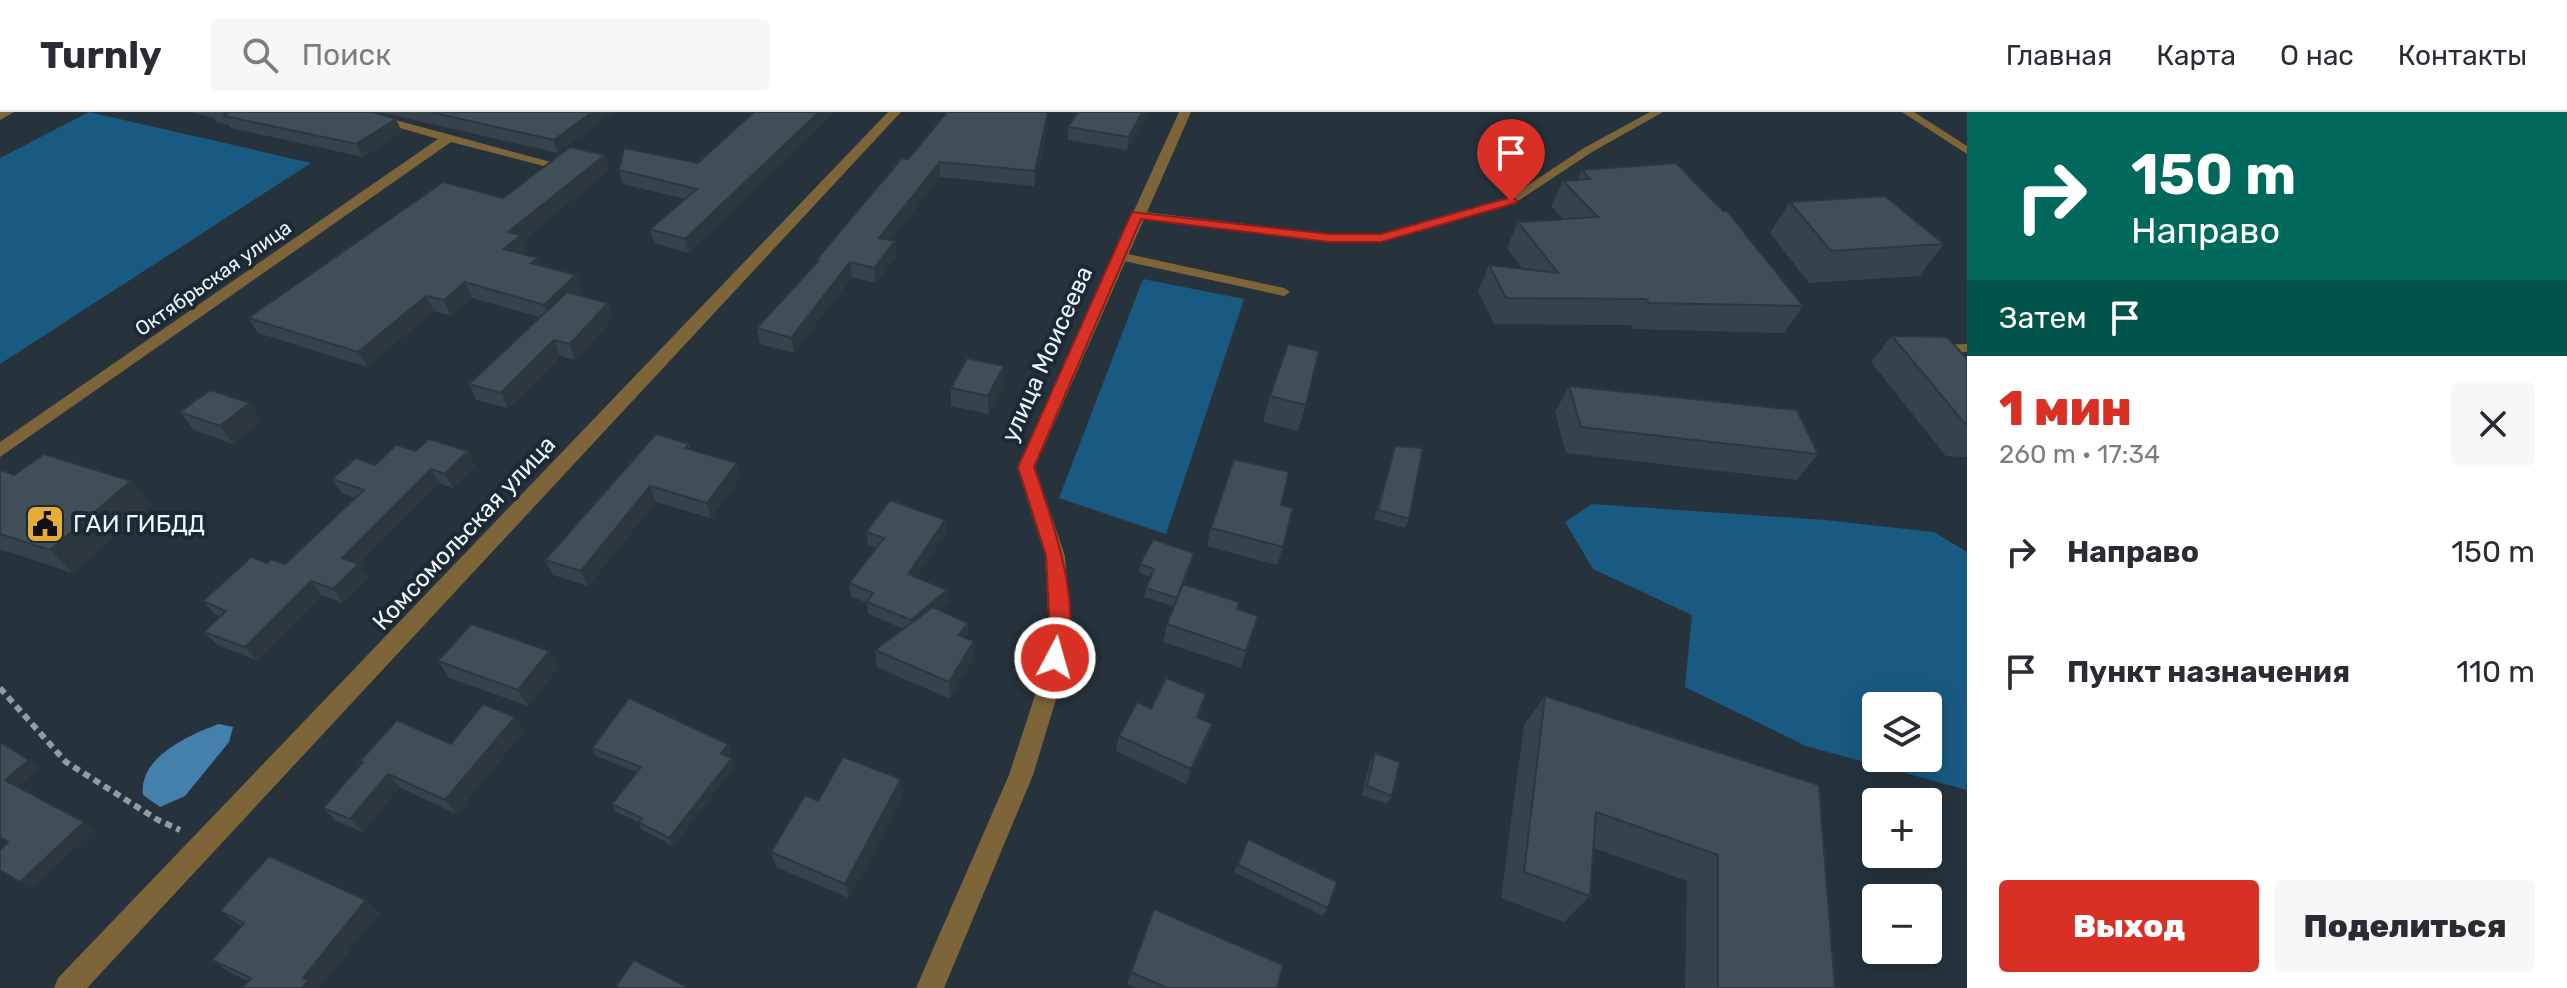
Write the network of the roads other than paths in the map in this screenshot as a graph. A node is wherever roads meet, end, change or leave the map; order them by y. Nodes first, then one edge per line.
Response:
1 (8, 112) edge
2 (351, 112) edge
3 (895, 112) edge
4 (1185, 112) edge
5 (1658, 112) edge
6 (1907, 112) edge
7 (0, 116) edge
8 (448, 138) junction
9 (1967, 151) edge
10 (544, 162) edge
11 (1137, 214) junction
12 (1119, 256) junction
13 (1284, 292) dead end
14 (1967, 348) edge
15 (1924, 349) edge
16 (0, 451) edge
17 (68, 988) edge
18 (930, 988) edge

1 - 7 street
2 - 8 street
3 - 17 street, Комсомольская улица
4 - 11 street, улица Моисеева
5 - 11 lane
6 - 9 lane
8 - 10 street
8 - 16 street, Октябрьская улица
11 - 12 street, улица Моисеева
12 - 13 lane
12 - 18 street, улица Моисеева
14 - 15 lane

